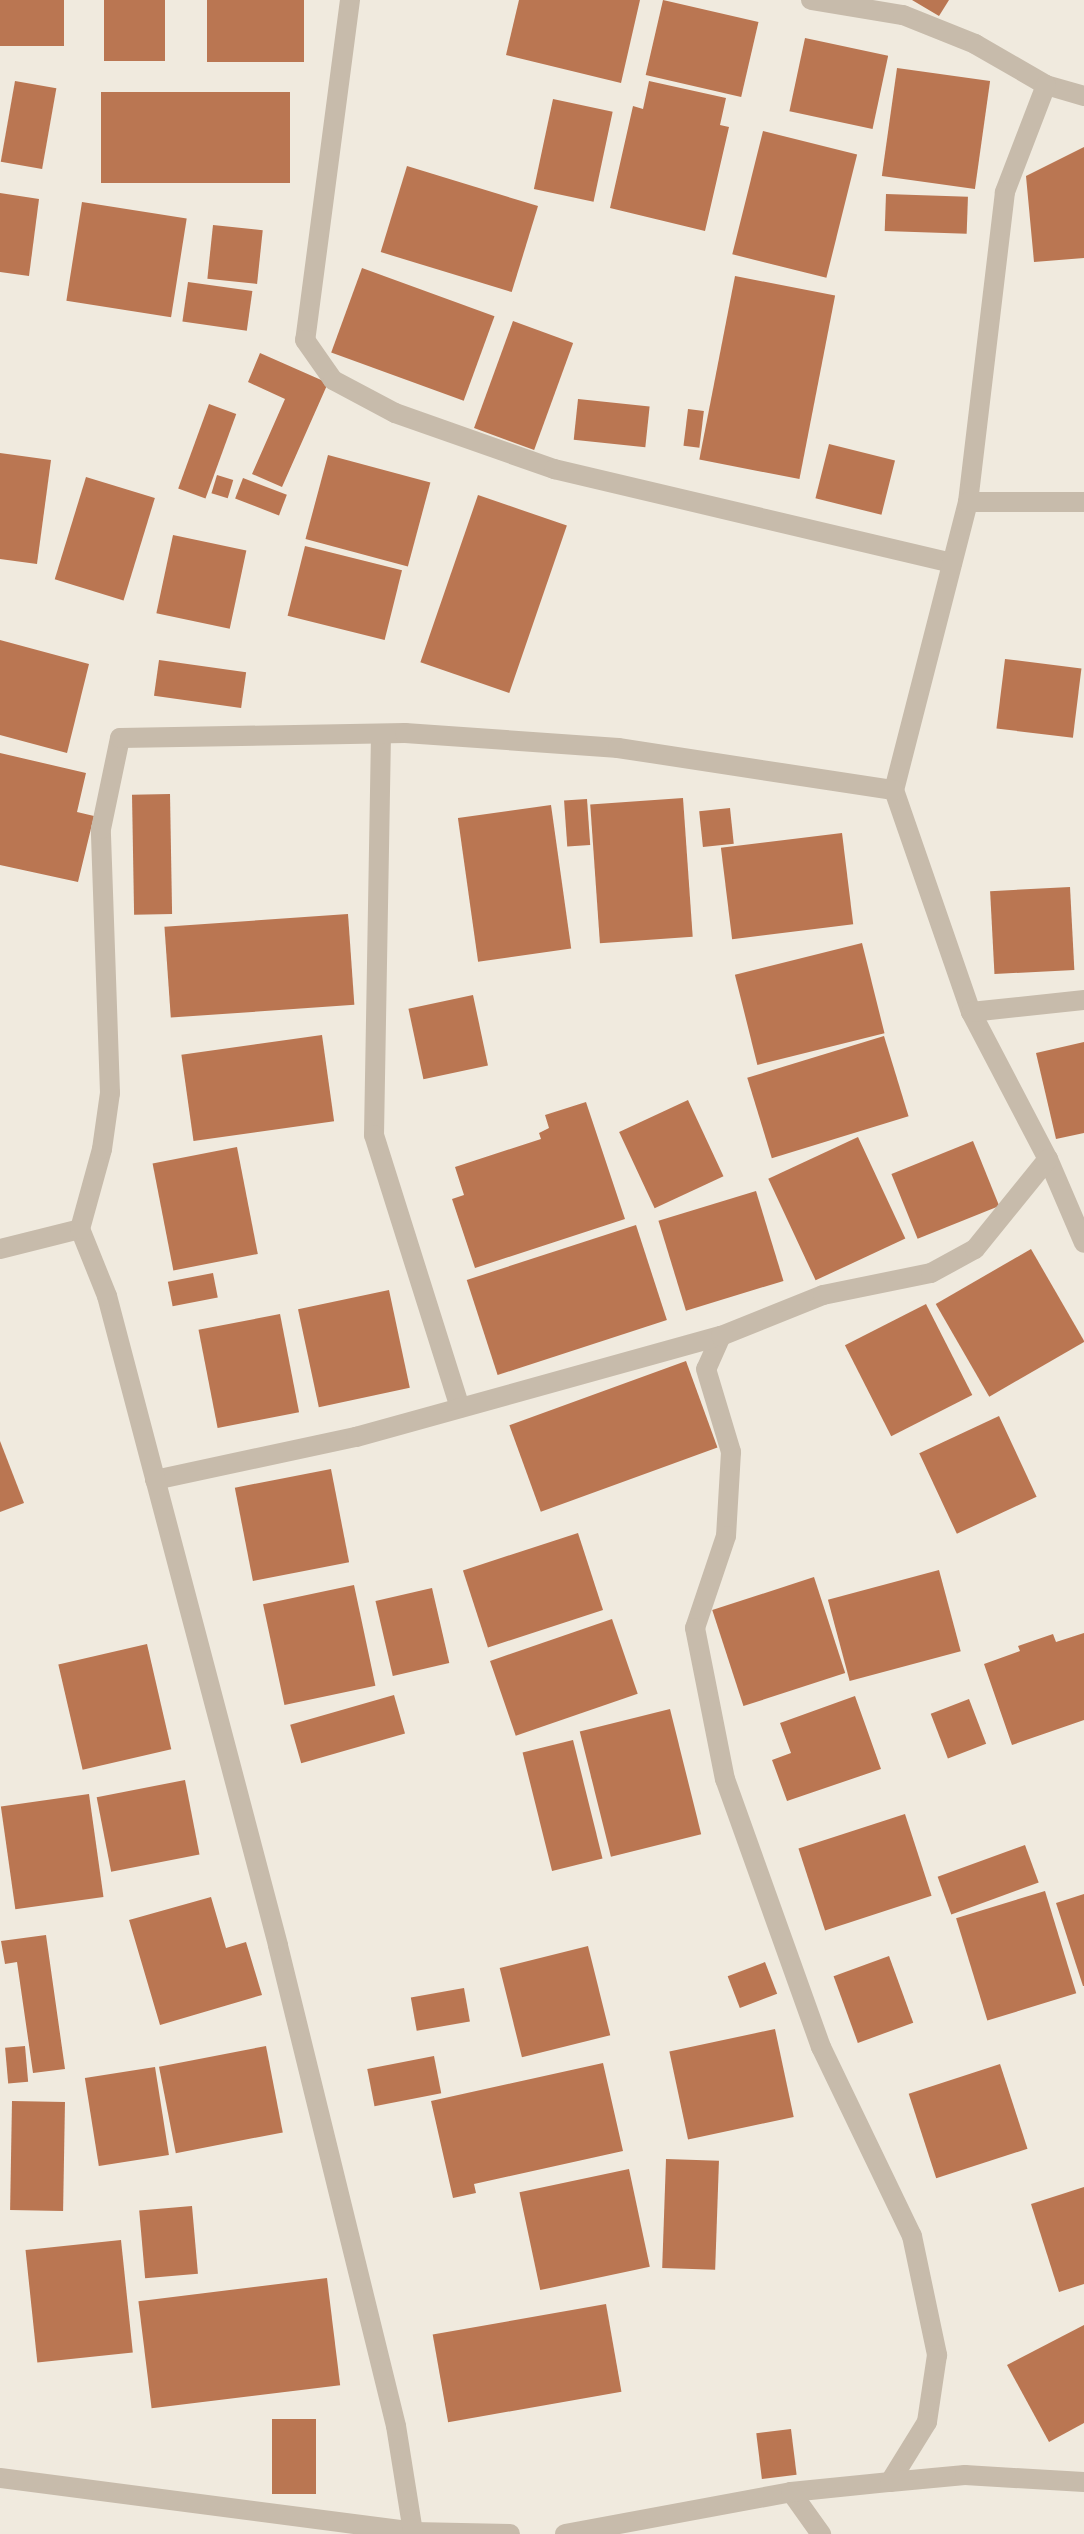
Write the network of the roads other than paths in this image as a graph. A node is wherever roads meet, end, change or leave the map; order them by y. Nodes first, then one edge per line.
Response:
1 (350, 0) edge
2 (811, 0) edge
3 (1046, 85) junction
4 (1084, 96) edge
5 (968, 502) junction
6 (1084, 502) edge
7 (952, 563) junction
8 (381, 734) junction
9 (894, 790) junction
10 (1084, 1000) edge
11 (971, 1012) junction
12 (1048, 1159) junction
13 (80, 1229) junction
14 (1084, 1243) edge
15 (0, 1249) edge
16 (721, 1336) junction
17 (460, 1408) junction
18 (155, 1480) junction
19 (0, 2478) edge
20 (890, 2482) junction
21 (1084, 2482) edge
22 (791, 2492) junction
23 (413, 2532) junction
24 (510, 2534) edge
25 (565, 2534) edge
26 (821, 2534) edge

1 - 7 street
2 - 3 street
3 - 4 street
3 - 5 street
5 - 6 street
5 - 7 street
7 - 9 street
8 - 9 street
8 - 13 street
8 - 17 street
9 - 11 street
10 - 11 street
11 - 12 street
12 - 14 street
12 - 16 street
13 - 15 street
13 - 18 street
16 - 17 street
16 - 20 street
17 - 18 street
18 - 23 street
19 - 23 street
20 - 21 street
20 - 22 street
22 - 25 street
22 - 26 street
23 - 24 street

